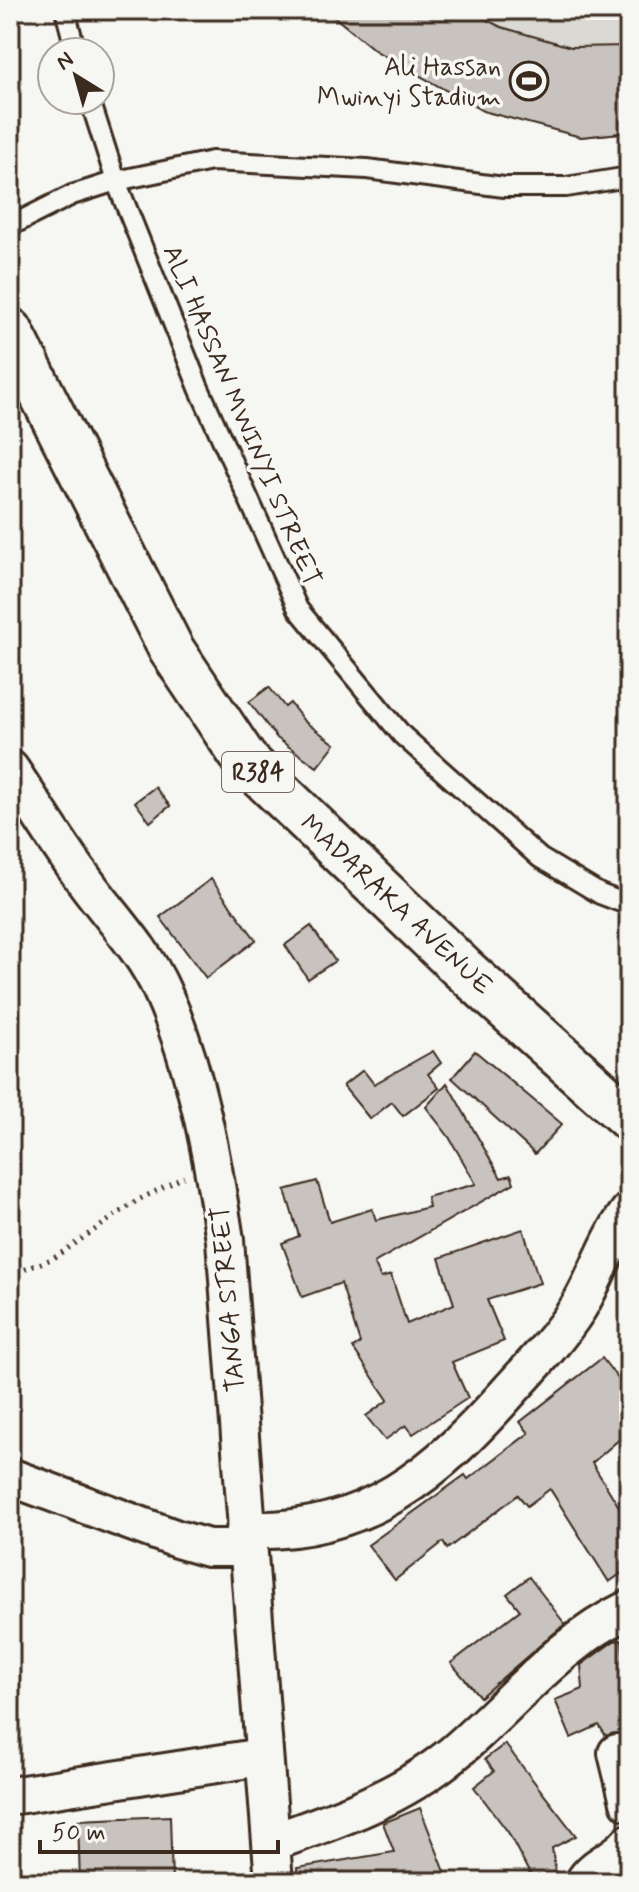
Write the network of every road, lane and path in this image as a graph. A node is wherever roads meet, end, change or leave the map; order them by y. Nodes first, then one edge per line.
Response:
1 (65, 10) edge
2 (72, 36) edge
3 (95, 116) edge
4 (629, 177) edge
5 (116, 181) junction
6 (10, 226) edge
7 (10, 331) edge
8 (10, 769) edge
9 (629, 905) edge
10 (629, 1118) edge
11 (213, 1162) junction
12 (629, 1212) edge
13 (10, 1275) edge
14 (10, 1477) edge
15 (246, 1539) junction
16 (629, 1609) edge
17 (617, 1753) dead end
18 (262, 1757) junction
19 (10, 1796) edge
20 (629, 1802) edge
21 (273, 1842) junction
22 (629, 1843) edge
23 (274, 1882) edge
24 (584, 1882) edge

1 - 2 lane
3 - 5 lane, ALI HASSAN MWINYI STREET
4 - 5 lane
5 - 6 lane
5 - 9 lane, ALI HASSAN MWINYI STREET
7 - 10 main road, MADARAKA AVENUE / R384
8 - 11 street, TANGA STREET
11 - 13 path
11 - 15 street, TANGA STREET
12 - 15 street
14 - 15 street
15 - 18 street, TANGA STREET
16 - 21 street
17 - 20 street
18 - 19 street
18 - 21 street, TANGA STREET
21 - 23 street, TANGA STREET
22 - 24 street

